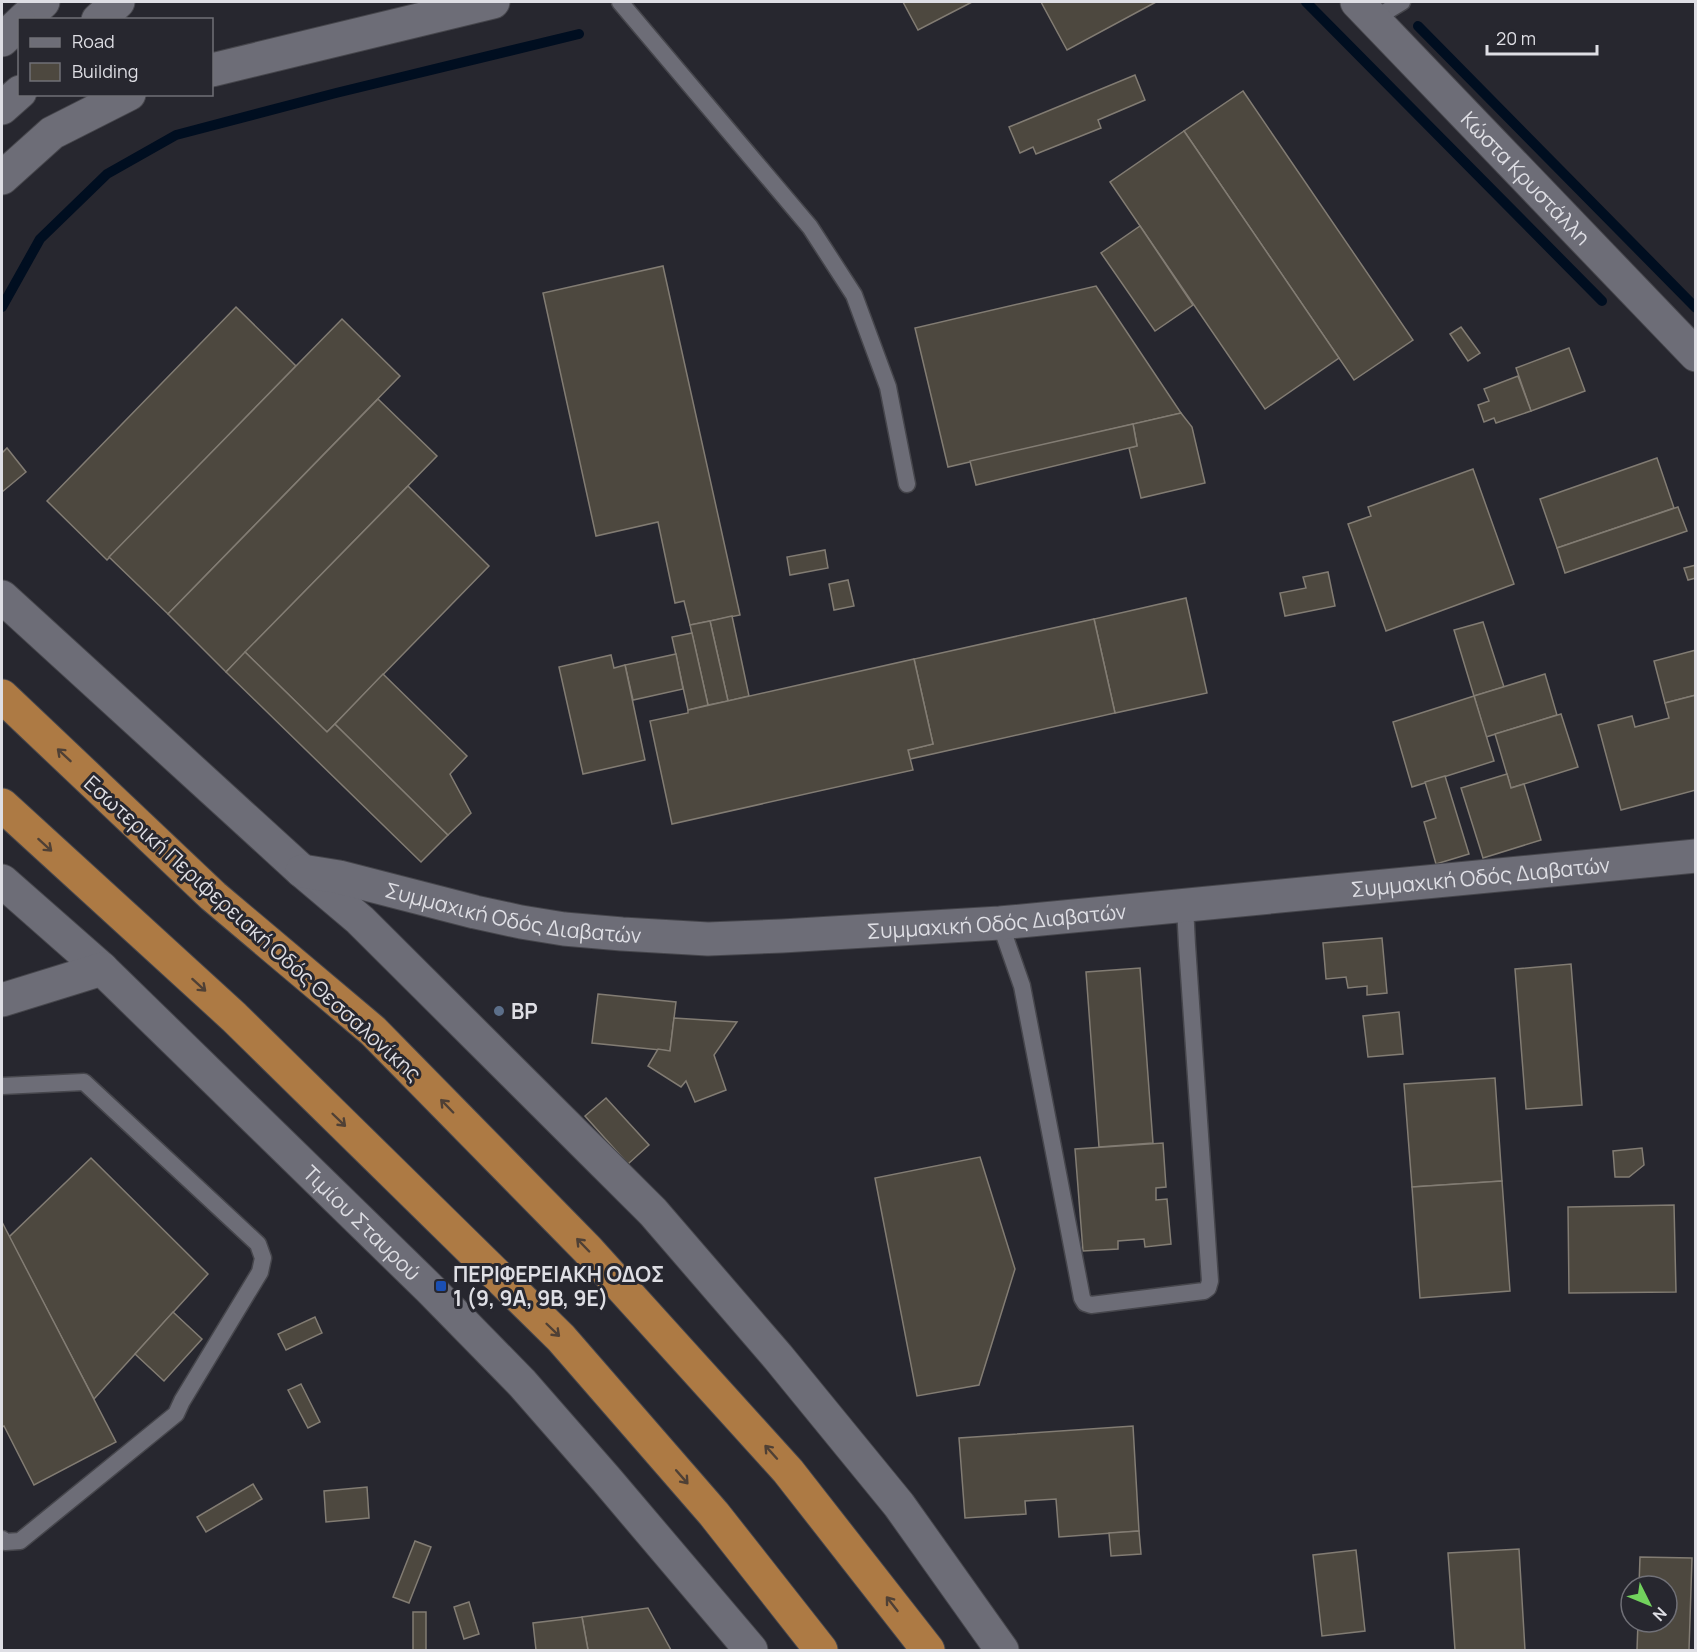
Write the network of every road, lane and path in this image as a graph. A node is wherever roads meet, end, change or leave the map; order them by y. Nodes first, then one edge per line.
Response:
1 (43, 2) edge
2 (118, 2) edge
3 (493, 2) edge
4 (620, 2) edge
5 (1402, 2) edge
6 (1366, 10) edge
7 (25, 18) edge
8 (100, 18) edge
9 (18, 25) edge
10 (2, 40) edge
11 (213, 70) edge
12 (18, 94) edge
13 (125, 96) edge
14 (2, 108) edge
15 (2, 178) edge
16 (1695, 355) edge
17 (907, 484) dead end
18 (2, 597) edge
19 (2, 696) edge
20 (2, 805) edge
21 (1695, 856) edge
22 (302, 871) junction
23 (2, 881) edge
24 (1185, 906) junction
25 (1000, 922) junction
26 (102, 969) junction
27 (2, 1000) edge
28 (2, 1086) edge
29 (2, 1539) edge
30 (751, 1650) edge
31 (820, 1650) edge
32 (928, 1650) edge
33 (1002, 1650) edge

1 - 7 street
2 - 8 street
3 - 11 street
4 - 17 lane
5 - 6 lane
6 - 16 street, Κώστα Κρυστάλλη
9 - 10 street
12 - 14 street
13 - 15 street
18 - 22 street
32 -> 19 highway, Εσωτερική Περιφερειακή Οδός Θεσσαλονίκης
20 -> 31 highway
21 - 24 street, Συμμαχική Οδός Διαβατών
22 - 25 street, Συμμαχική Οδός Διαβατών
22 - 33 street
23 - 26 street, Τιμίου Σταυρού
24 - 25 street, Συμμαχική Οδός Διαβατών
24 - 25 lane
26 - 27 street
26 - 30 street, Τιμίου Σταυρού
28 - 29 lane

